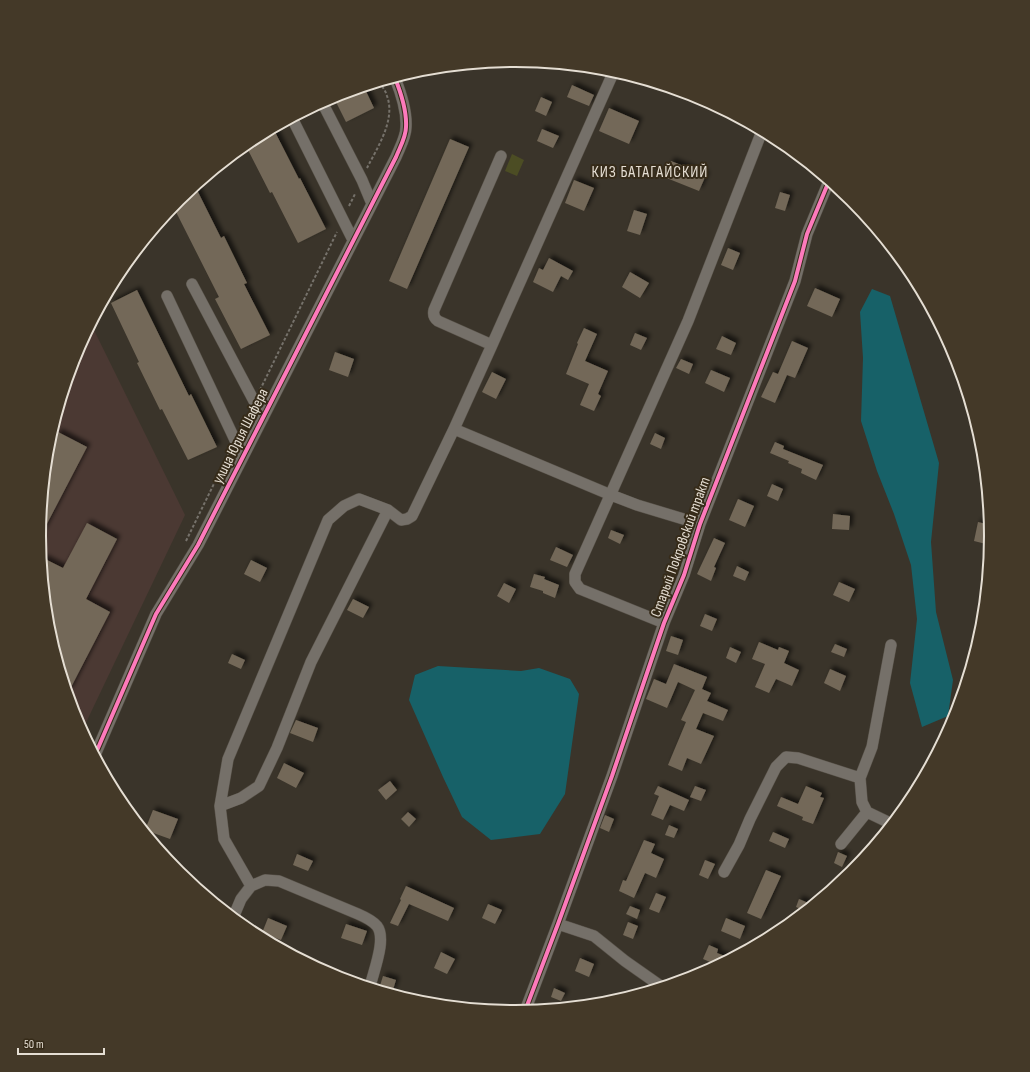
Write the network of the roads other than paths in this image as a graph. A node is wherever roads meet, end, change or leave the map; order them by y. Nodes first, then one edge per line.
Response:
1 (611, 77) edge
2 (397, 82) edge
3 (325, 108) edge
4 (294, 123) edge
5 (760, 136) edge
6 (501, 156) dead end
7 (827, 186) edge
8 (372, 204) junction
9 (353, 240) junction
10 (192, 284) dead end
11 (167, 296) dead end
12 (492, 345) junction
13 (263, 418) junction
14 (454, 429) junction
15 (243, 457) junction
16 (611, 495) junction
17 (388, 510) junction
18 (700, 524) junction
19 (664, 623) junction
20 (891, 645) dead end
21 (97, 749) edge
22 (860, 778) junction
23 (220, 806) junction
24 (867, 812) junction
25 (887, 822) edge
26 (841, 844) dead end
27 (724, 872) dead end
28 (251, 886) junction
29 (235, 913) edge
30 (558, 924) junction
31 (371, 982) edge
32 (657, 983) edge
33 (527, 1005) edge

1 - 12 street
2 - 8 street, улица Юрия Шафера
3 - 8 street
4 - 9 street
5 - 16 street
6 - 12 street
7 - 18 street, Старый Покровский тракт
8 - 9 street, улица Юрия Шафера
9 - 13 street, улица Юрия Шафера
10 - 13 street
11 - 15 street
12 - 14 street
13 - 15 street, улица Юрия Шафера
14 - 16 street
14 - 17 street
15 - 21 street, улица Юрия Шафера
16 - 18 street
16 - 19 street
17 - 23 street
17 - 23 street
18 - 19 street, Старый Покровский тракт
19 - 30 street, Старый Покровский тракт
20 - 22 street
22 - 24 street
22 - 27 street
23 - 28 street
24 - 25 street
24 - 26 street
28 - 29 street
28 - 31 street
30 - 32 street
30 - 33 street, Старый Покровский тракт

